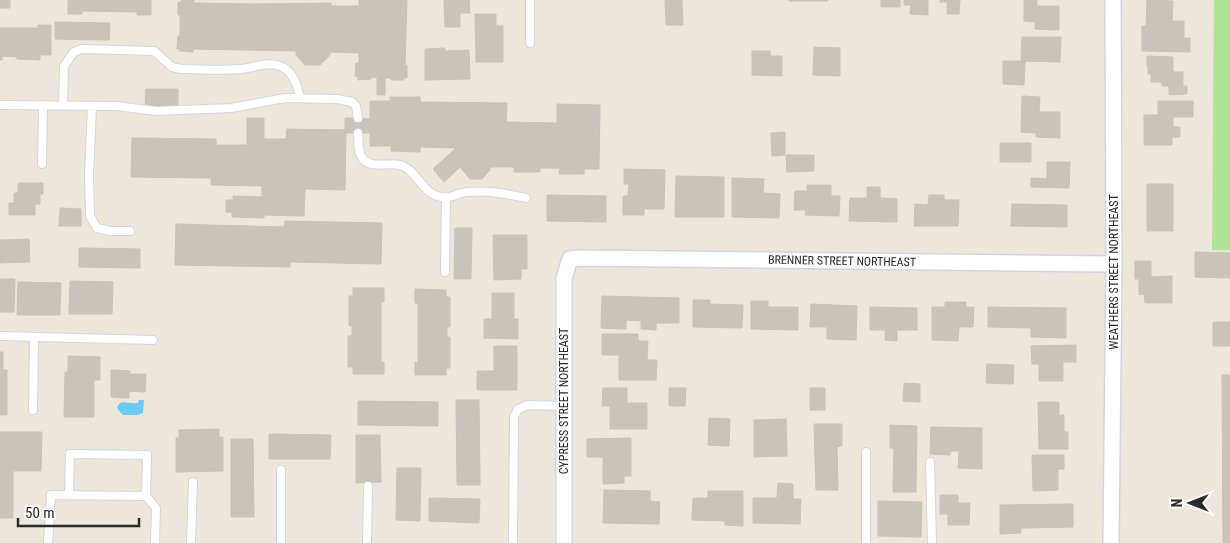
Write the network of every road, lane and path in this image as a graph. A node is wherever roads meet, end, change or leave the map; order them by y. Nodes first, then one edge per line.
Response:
1 (530, 0) edge
2 (1113, 0) edge
3 (530, 43) dead end
4 (300, 98) junction
5 (0, 105) edge
6 (43, 105) junction
7 (63, 106) junction
8 (92, 106) junction
9 (358, 118) dead end
10 (358, 133) dead end
11 (42, 164) dead end
12 (446, 198) junction
13 (526, 198) dead end
14 (130, 231) dead end
15 (570, 259) joint
16 (1114, 264) junction
17 (445, 272) dead end
18 (0, 336) edge
19 (34, 337) junction
20 (153, 340) dead end
21 (564, 406) junction
22 (33, 410) dead end
23 (866, 452) dead end
24 (930, 462) dead end
25 (281, 470) dead end
26 (193, 482) dead end
27 (368, 486) dead end
28 (69, 495) junction
29 (146, 496) junction
30 (48, 543) edge
31 (155, 543) edge
32 (191, 543) edge
33 (281, 543) edge
34 (367, 543) edge
35 (513, 543) edge
36 (564, 543) edge
37 (866, 543) edge
38 (932, 543) edge
39 (1111, 543) edge

1 - 3 lane
2 - 16 street, WEATHERS STREET NORTHEAST
4 - 7 lane
4 - 8 lane
4 - 9 lane
5 - 6 lane
6 - 7 lane
6 - 11 lane
7 - 8 lane
8 - 14 lane
10 - 12 lane
12 - 13 lane
12 - 17 lane
15 - 16 street, BRENNER STREET NORTHEAST
15 - 21 street, CYPRESS STREET NORTHEAST
16 - 39 street, WEATHERS STREET NORTHEAST
18 - 19 lane
19 - 20 lane
19 - 22 lane
21 - 35 lane
21 - 36 street, CYPRESS STREET NORTHEAST
23 - 37 lane
24 - 38 lane
25 - 33 lane
26 - 32 lane
27 - 34 lane
28 - 29 lane
28 - 29 lane
28 - 30 lane
29 - 31 lane

